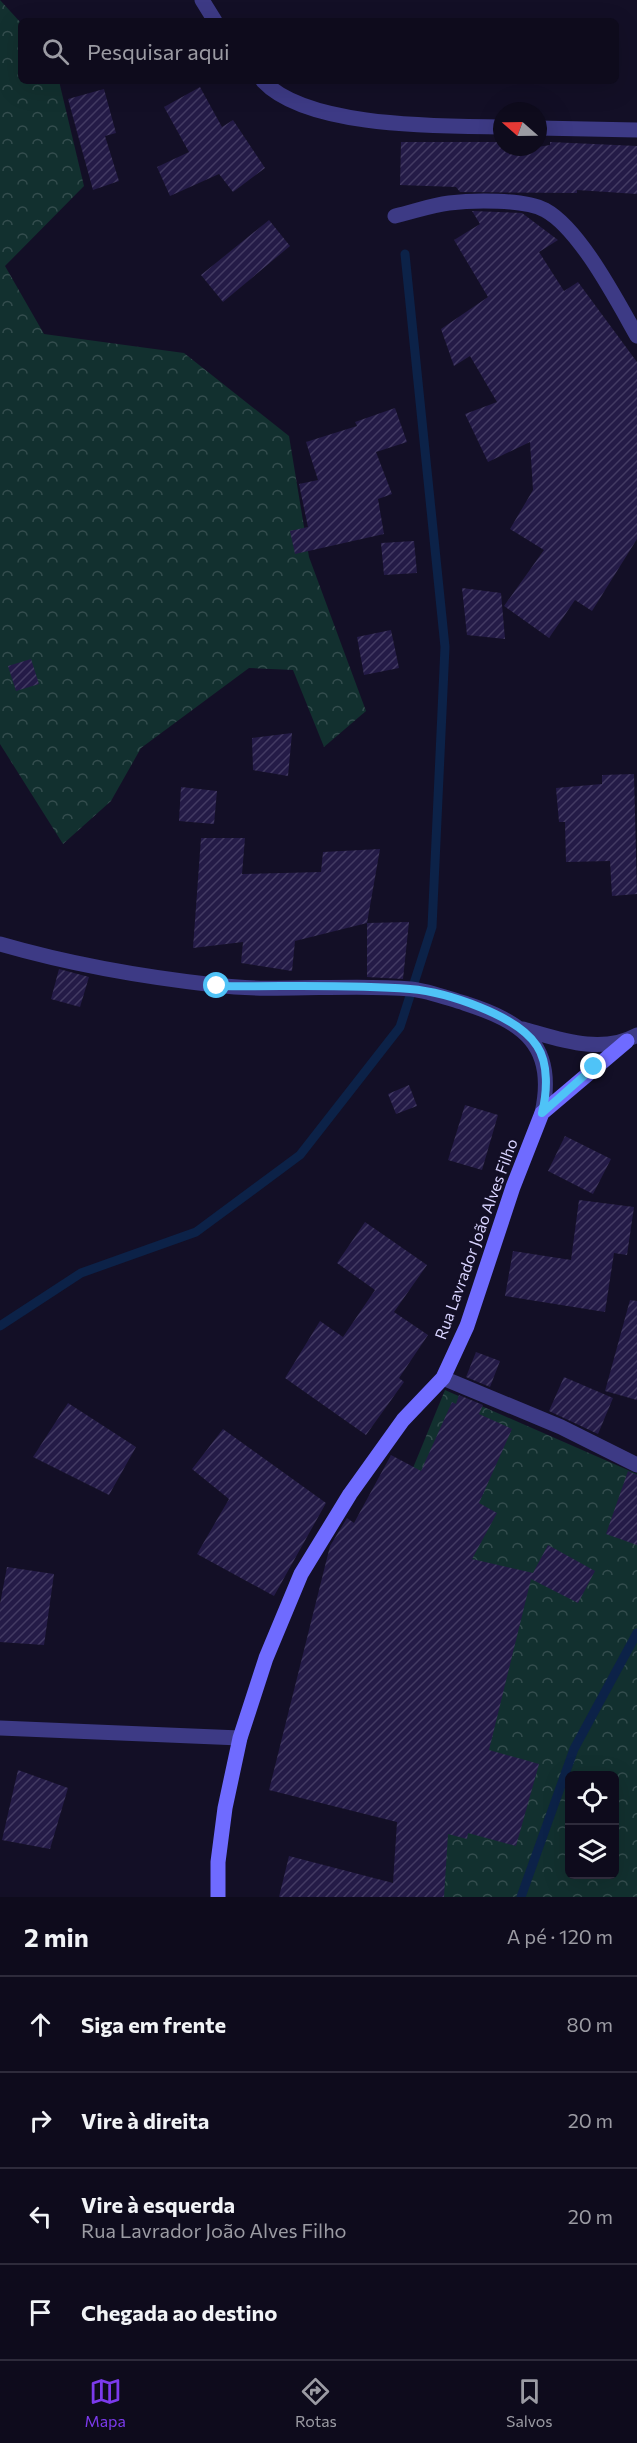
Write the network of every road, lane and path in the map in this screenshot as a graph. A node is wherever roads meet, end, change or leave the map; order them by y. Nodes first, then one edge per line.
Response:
1 (202, 0) edge
2 (213, 18) edge
3 (267, 84) edge
4 (493, 127) edge
5 (547, 128) edge
6 (637, 130) edge
7 (395, 216) dead end
8 (637, 336) edge
9 (0, 944) edge
10 (523, 1029) junction
11 (632, 1038) edge
12 (542, 1113) junction
13 (443, 1378) junction
14 (637, 1465) edge
15 (0, 1728) edge
16 (240, 1738) junction
17 (218, 1897) edge

1 - 2 street
3 - 4 street
5 - 6 street
7 - 8 street
9 - 10 street
10 - 11 street
10 - 12 street
11 - 12 street, Rua Lavrador João Alves Filho
12 - 13 street, Rua Lavrador João Alves Filho
13 - 14 street
13 - 16 street, Rua Lavrador João Alves Filho
15 - 16 street
16 - 17 street, Rua Lavrador João Alves Filho

